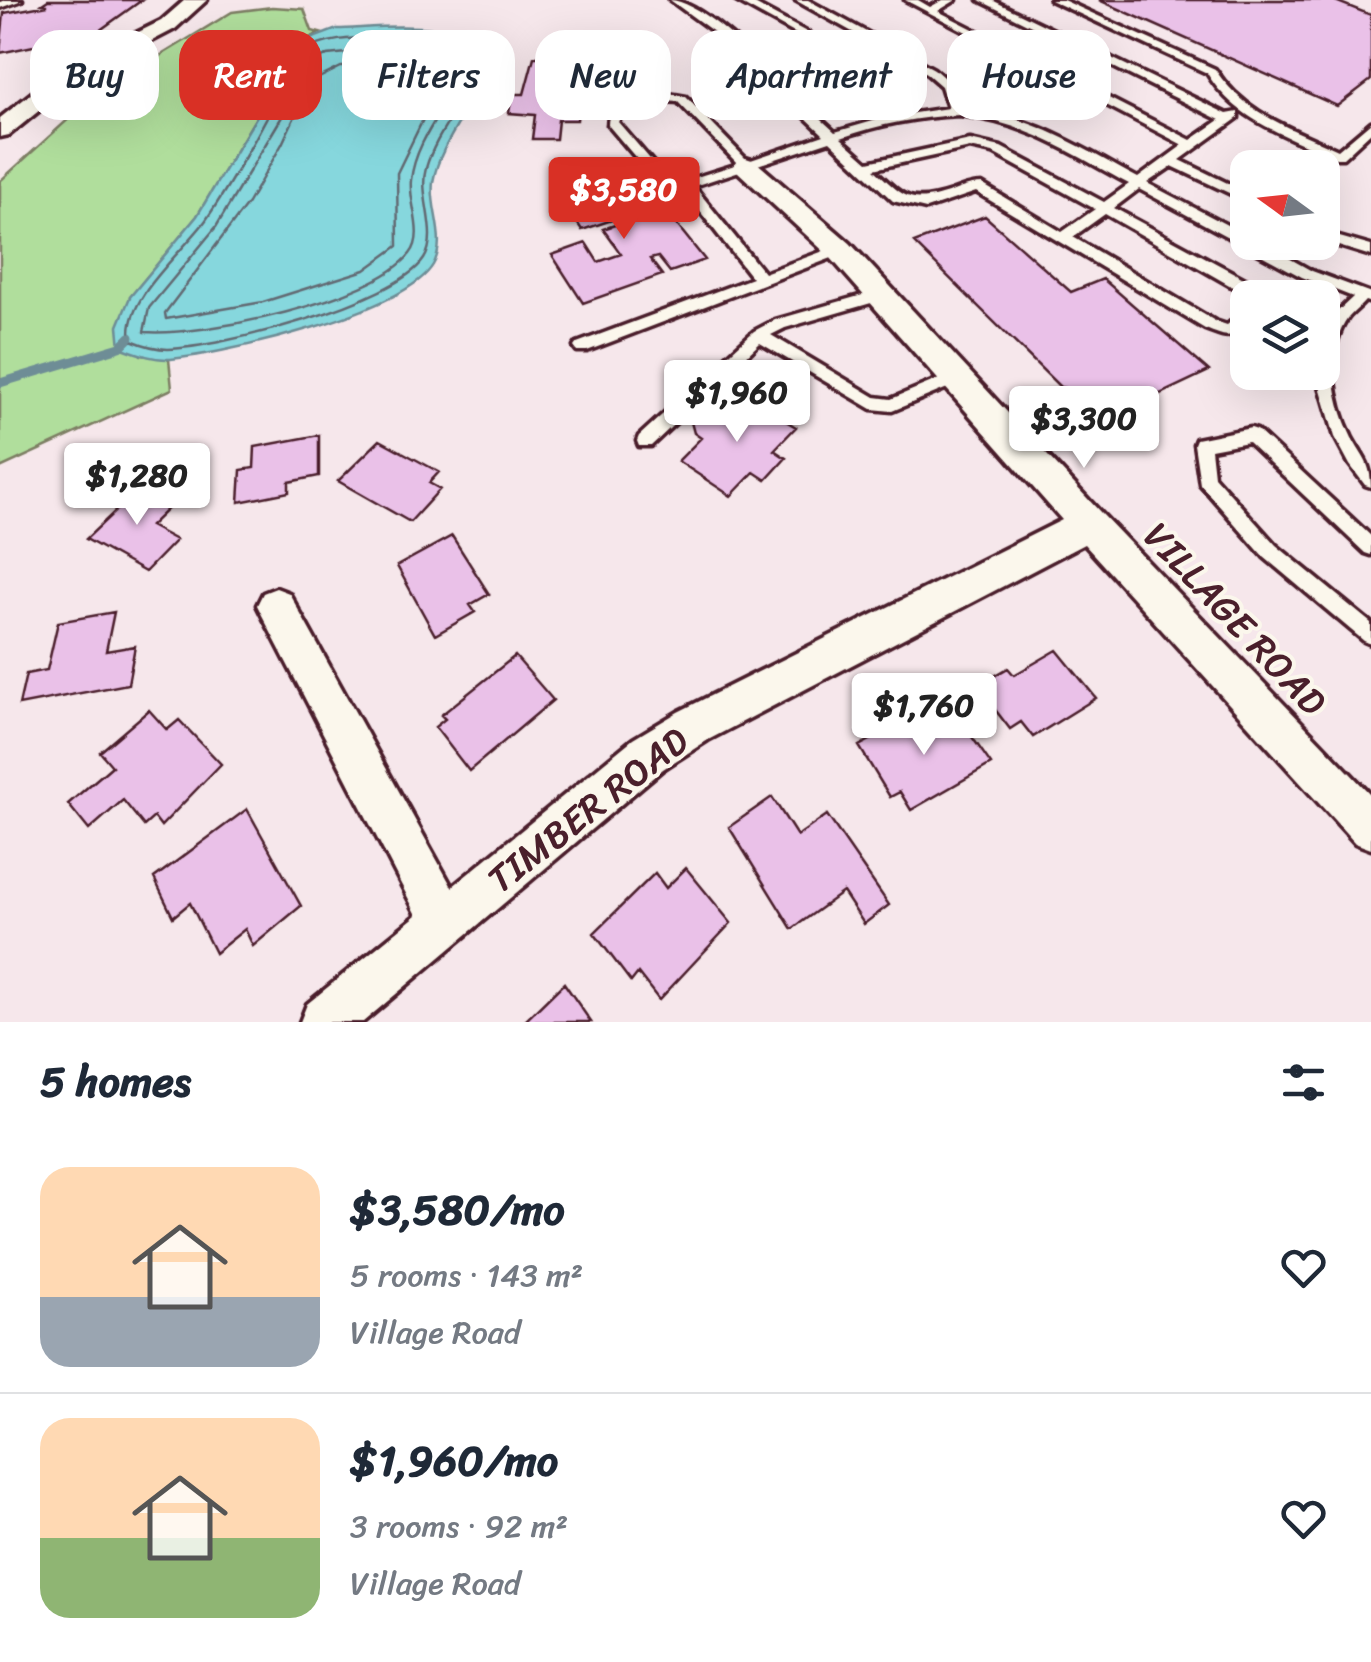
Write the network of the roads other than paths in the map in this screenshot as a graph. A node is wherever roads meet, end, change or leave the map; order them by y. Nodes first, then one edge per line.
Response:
1 (18, 0) edge
2 (196, 0) edge
3 (675, 0) edge
4 (739, 0) edge
5 (800, 0) edge
6 (910, 0) edge
7 (952, 0) edge
8 (984, 0) edge
9 (1054, 0) edge
10 (0, 5) edge
11 (930, 11) junction
12 (718, 30) edge
13 (795, 30) edge
14 (947, 88) edge
15 (1243, 109) junction
16 (947, 111) edge
17 (813, 120) edge
18 (1017, 120) edge
19 (1228, 120) junction
20 (1371, 126) edge
21 (0, 130) edge
22 (833, 138) junction
23 (1192, 144) junction
24 (1170, 160) junction
25 (746, 166) junction
26 (864, 168) junction
27 (1137, 183) junction
28 (686, 184) junction
29 (1230, 189) edge
30 (1103, 208) junction
31 (1230, 232) edge
32 (1064, 237) junction
33 (1340, 242) edge
34 (840, 250) junction
35 (1371, 251) edge
36 (1281, 260) edge
37 (761, 279) junction
38 (1237, 280) edge
39 (880, 295) junction
40 (1366, 297) edge
41 (1230, 331) edge
42 (759, 335) junction
43 (582, 347) dead end
44 (956, 378) junction
45 (645, 441) dead end
46 (1371, 480) edge
47 (1088, 524) junction
48 (1371, 547) edge
49 (276, 606) dead end
50 (1371, 635) edge
51 (1371, 827) edge
52 (447, 924) junction
53 (326, 1022) edge

1 - 10 lane
2 - 21 street
3 - 12 lane
4 - 13 lane
5 - 14 lane
6 - 11 lane
7 - 11 lane
8 - 19 lane
9 - 15 lane
11 - 23 lane
15 - 19 lane
15 - 20 lane
16 - 22 lane
17 - 22 lane
18 - 27 lane
19 - 23 lane
22 - 25 lane
22 - 26 lane
23 - 24 lane
24 - 27 lane
24 - 29 lane
25 - 28 lane
25 - 28 lane
25 - 34 street, VILLAGE ROAD
26 - 30 lane
26 - 32 lane
27 - 30 lane
27 - 31 lane
28 - 37 lane
30 - 32 lane
30 - 38 lane
32 - 41 lane
33 - 35 lane
34 - 37 lane
34 - 39 street, VILLAGE ROAD
36 - 40 lane
37 - 43 lane
39 - 42 lane
39 - 44 street, VILLAGE ROAD
40 - 46 lane
42 - 44 lane
42 - 45 lane
44 - 47 street, VILLAGE ROAD
47 - 51 street, VILLAGE ROAD
47 - 52 street, TIMBER ROAD
48 - 50 lane
49 - 52 street
52 - 53 street, TIMBER ROAD

